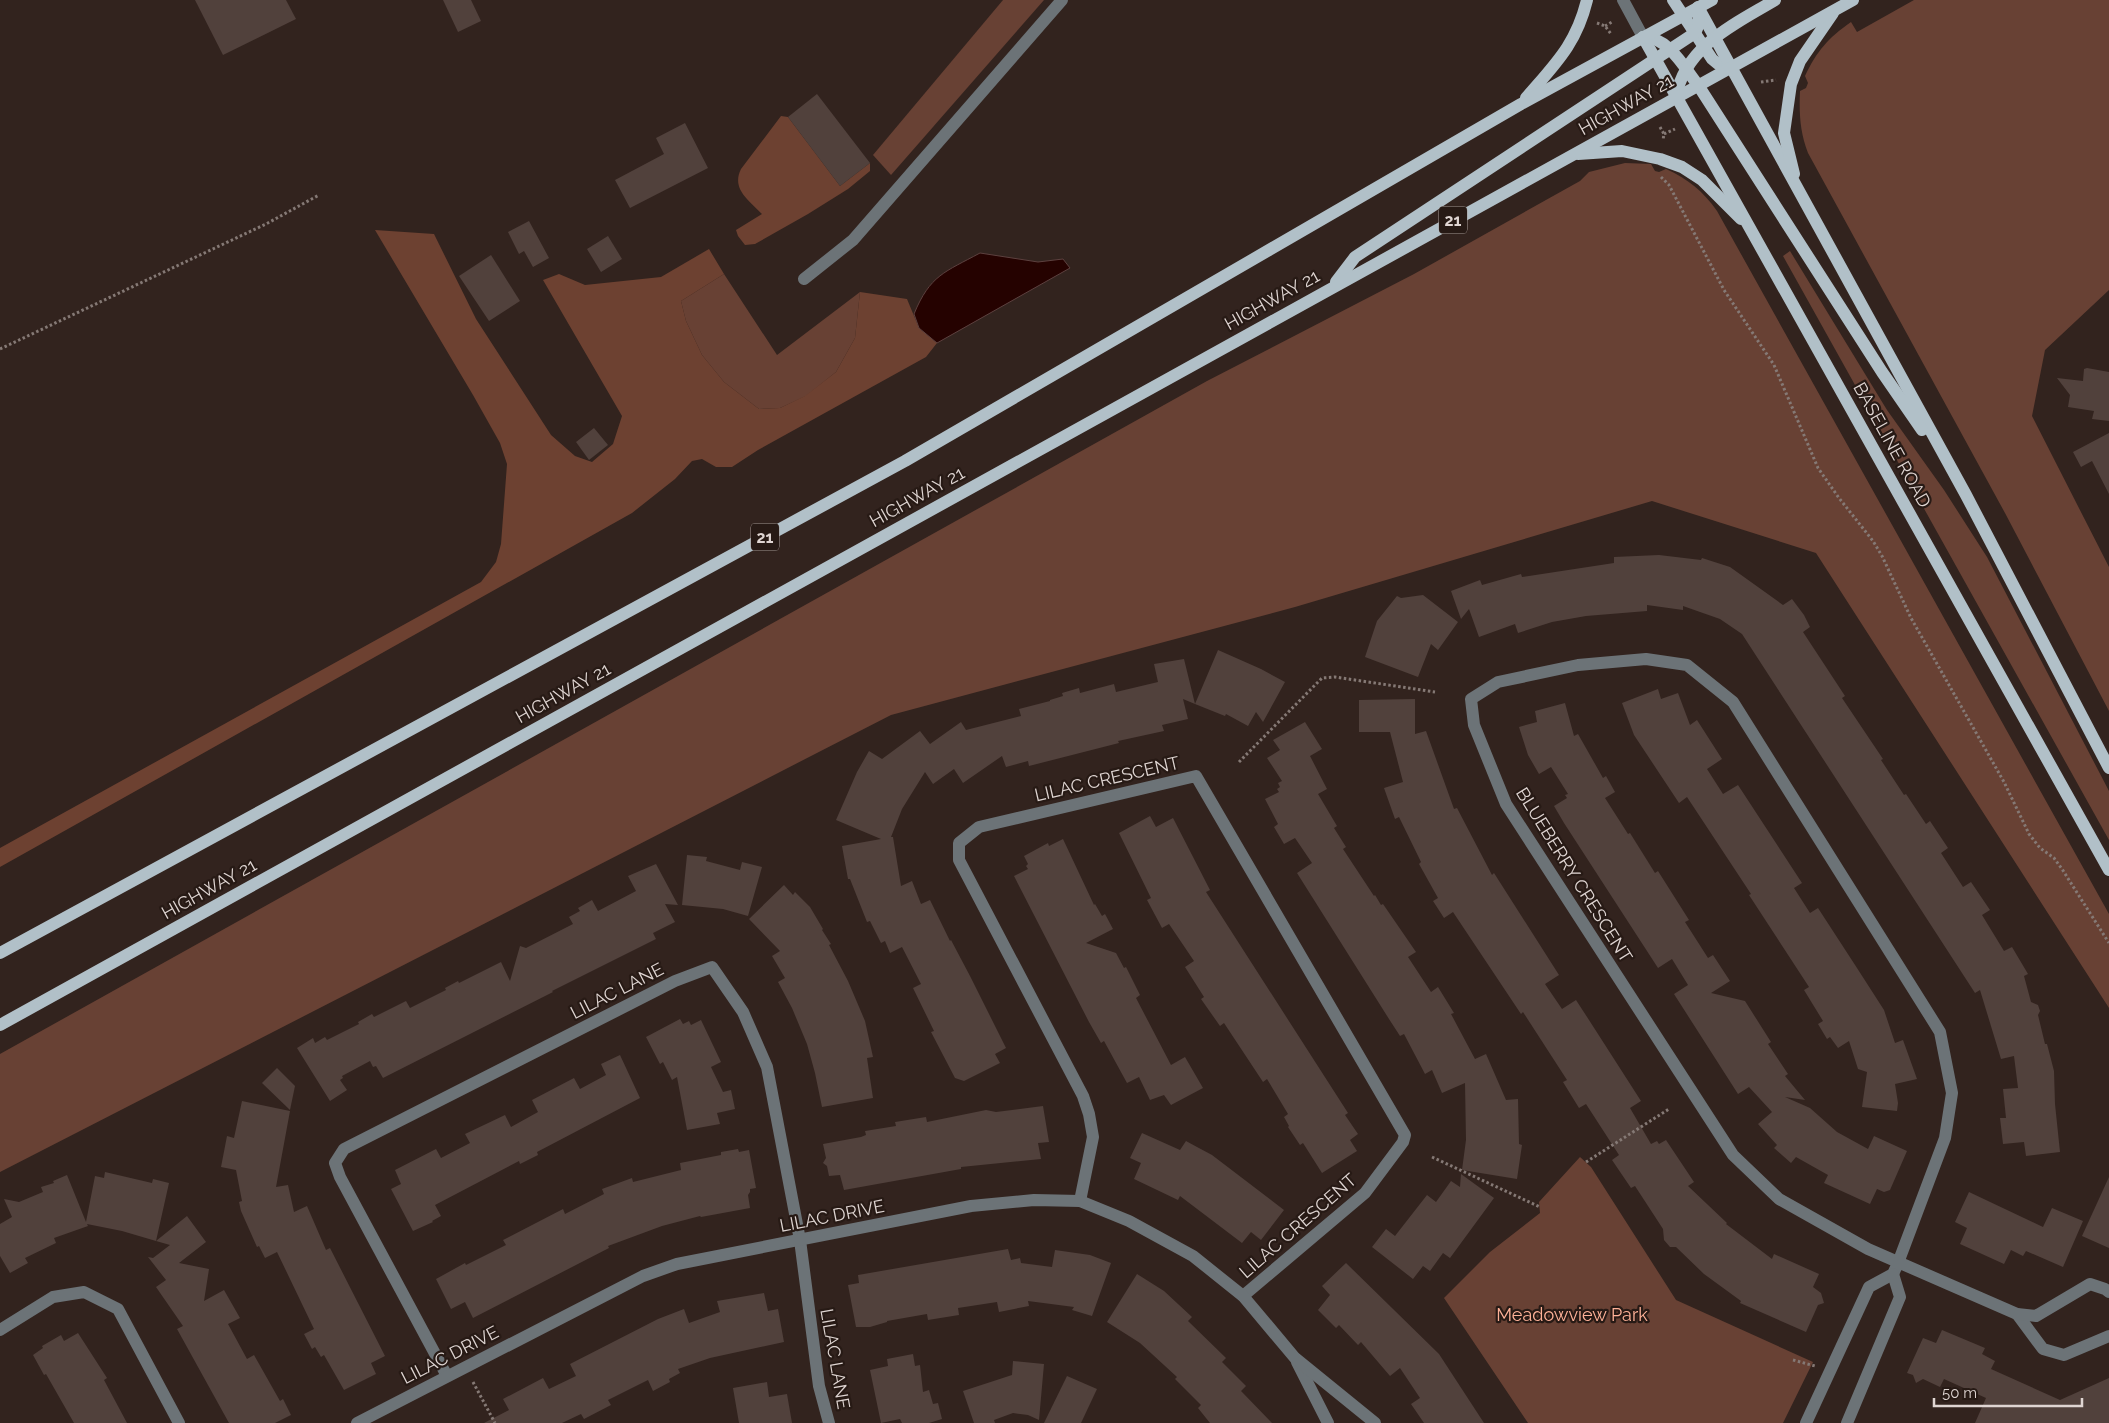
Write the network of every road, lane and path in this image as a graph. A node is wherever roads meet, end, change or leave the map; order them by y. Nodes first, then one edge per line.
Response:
1 (1062, 0) edge
2 (1587, 0) edge
3 (1623, 0) edge
4 (1673, 0) edge
5 (1712, 0) edge
6 (1774, 0) edge
7 (1852, 0) edge
8 (1696, 4) edge
9 (1835, 10) junction
10 (1684, 15) junction
11 (1612, 22) dead end
12 (1596, 23) dead end
13 (1605, 26) junction
14 (1695, 32) junction
15 (1611, 34) dead end
16 (1714, 37) junction
17 (1643, 38) junction
18 (1704, 47) junction
19 (1669, 49) junction
20 (1655, 59) junction
21 (1730, 67) junction
22 (1686, 69) junction
23 (1777, 80) dead end
24 (1761, 82) dead end
25 (1698, 85) junction
26 (1676, 96) junction
27 (1521, 104) junction
28 (1660, 127) dead end
29 (1675, 129) dead end
30 (1664, 134) junction
31 (1664, 140) dead end
32 (1574, 154) junction
33 (1656, 174) dead end
34 (1797, 189) junction
35 (319, 195) dead end
36 (1752, 231) junction
37 (804, 279) dead end
38 (1332, 287) junction
39 (0, 349) edge
40 (1966, 496) junction
41 (1435, 692) dead end
42 (1239, 762) dead end
43 (2109, 768) edge
44 (2109, 870) edge
45 (2109, 943) edge
46 (0, 953) edge
47 (0, 1025) edge
48 (1669, 1109) dead end
49 (1432, 1157) dead end
50 (1586, 1162) dead end
51 (1080, 1201) junction
52 (1540, 1207) dead end
53 (800, 1240) junction
54 (1896, 1268) junction
55 (2109, 1292) edge
56 (1243, 1296) junction
57 (2017, 1314) junction
58 (0, 1330) edge
59 (2109, 1336) edge
60 (1295, 1358) junction
61 (1793, 1360) dead end
62 (1830, 1369) junction
63 (447, 1376) junction
64 (474, 1382) dead end
65 (179, 1423) edge
66 (357, 1423) edge
67 (496, 1423) edge
68 (829, 1423) edge
69 (1328, 1423) edge
70 (1375, 1423) edge
71 (1806, 1423) edge
72 (1847, 1423) edge

1 - 37 street
2 - 27 main road
3 - 17 street
4 - 10 main road
5 - 8 main road, 21
6 - 16 main road
7 - 9 main road, HIGHWAY 21 / 21
8 - 10 main road, 21
8 - 14 main road
8 - 16 main road
9 - 21 main road, HIGHWAY 21 / 21
9 - 34 main road
10 - 14 main road
10 - 17 main road, 21
11 - 13 path
12 - 13 path
13 - 15 path
14 - 18 main road
14 - 19 main road
16 - 18 main road
16 - 21 main road
17 - 19 main road
17 - 20 main road, BASELINE ROAD
17 - 27 main road, 21
18 - 21 main road
18 - 22 main road
19 - 20 main road
19 - 22 main road
20 - 26 main road, BASELINE ROAD
20 - 38 main road
21 - 25 main road, HIGHWAY 21 / 21
21 - 34 main road
22 - 25 main road
22 - 26 main road
23 - 24 path
25 - 26 main road, HIGHWAY 21 / 21
25 - 40 main road
26 - 32 main road, HIGHWAY 21 / 21
26 - 36 main road, BASELINE ROAD
27 - 46 main road, 21
28 - 30 path
29 - 30 path
30 - 31 path
32 - 36 main road
32 - 38 main road, HIGHWAY 21 / 21
33 - 45 path
34 - 40 main road
35 - 39 path
36 - 44 main road, BASELINE ROAD
38 - 47 main road, HIGHWAY 21 / 21
40 - 43 main road
41 - 42 path
48 - 50 path
49 - 52 path
51 - 53 street, LILAC DRIVE
51 - 56 street, LILAC DRIVE
51 - 56 street, LILAC CRESCENT
53 - 63 street, LILAC DRIVE
53 - 63 street, LILAC LANE
53 - 68 street, LILAC LANE
54 - 54 street, BLUEBERRY CRESCENT
54 - 57 street, BLUEBERRY CRESCENT
54 - 62 street
54 - 72 street
55 - 57 street, BLUEBERRY CRESCENT
56 - 60 street, LILAC DRIVE
57 - 59 street
58 - 65 street
60 - 69 street, LILAC DRIVE
60 - 70 street, LILAC DRIVE
61 - 62 path
62 - 71 street
63 - 66 street, LILAC DRIVE
64 - 67 path

